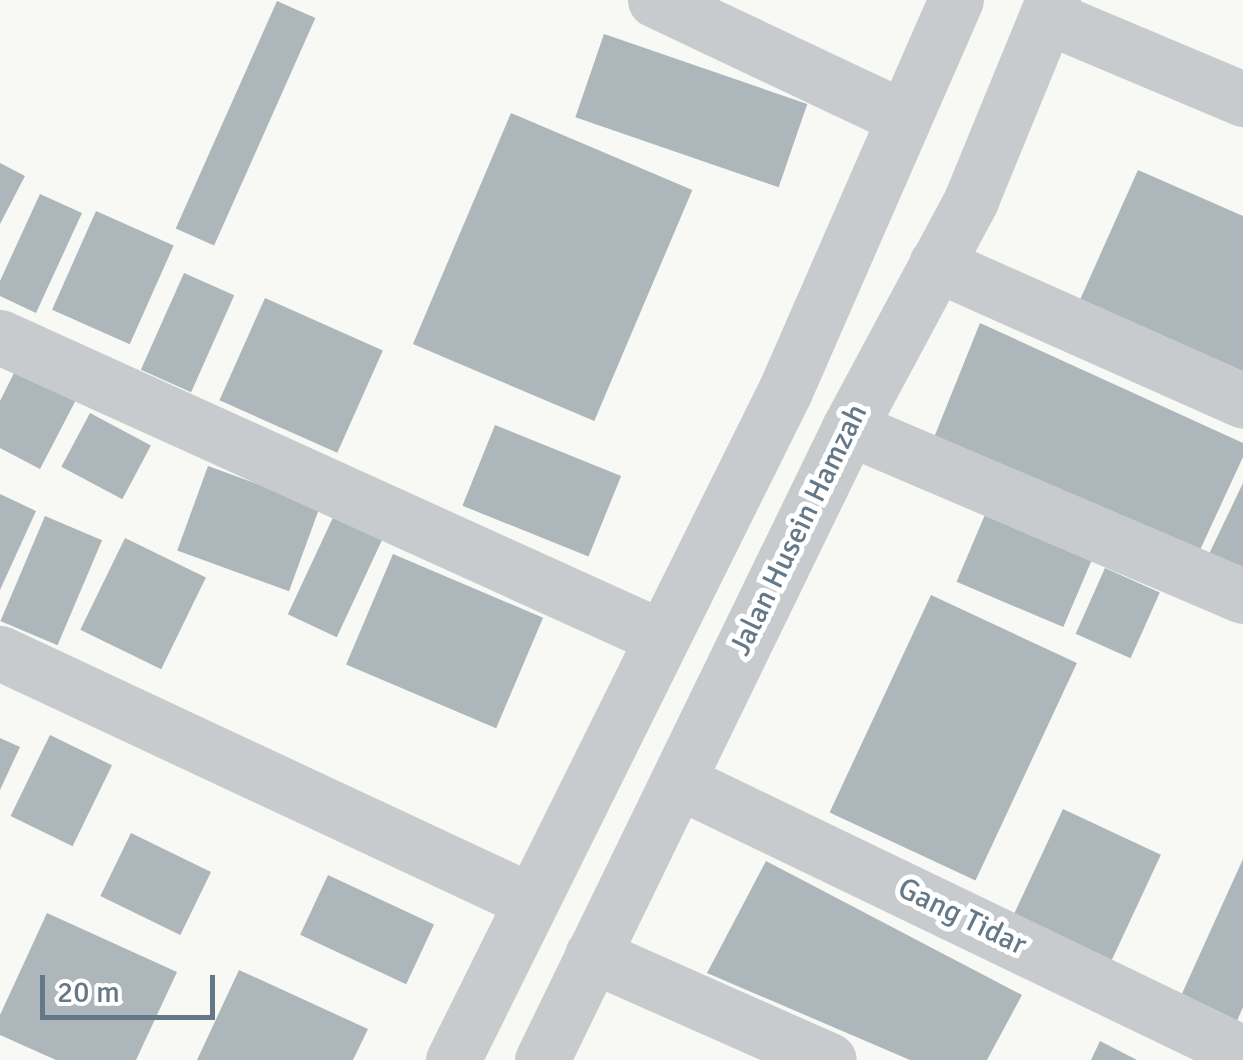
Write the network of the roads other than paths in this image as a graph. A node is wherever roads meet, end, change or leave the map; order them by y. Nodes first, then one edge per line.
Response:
1 (655, 0) edge
2 (956, 0) edge
3 (1050, 8) edge
4 (1243, 99) edge
5 (902, 117) junction
6 (936, 264) junction
7 (0, 337) edge
8 (1243, 401) edge
9 (849, 428) junction
10 (1243, 596) edge
11 (659, 636) junction
12 (0, 652) edge
13 (680, 782) junction
14 (529, 900) junction
15 (592, 954) junction
16 (1243, 1052) edge
17 (453, 1060) edge
18 (542, 1060) edge
19 (829, 1060) edge

1 - 5 street
2 - 5 street
3 - 4 street
3 - 6 street, Jalan Husein Hamzah
5 - 11 street
6 - 8 street
6 - 9 street, Jalan Husein Hamzah
7 - 11 street
9 - 10 street
9 - 13 street, Jalan Husein Hamzah
11 - 14 street
12 - 14 street
13 - 15 street, Jalan Husein Hamzah
13 - 16 street, Gang Tidar
14 - 17 street
15 - 18 street, Jalan Husein Hamzah
15 - 19 street

